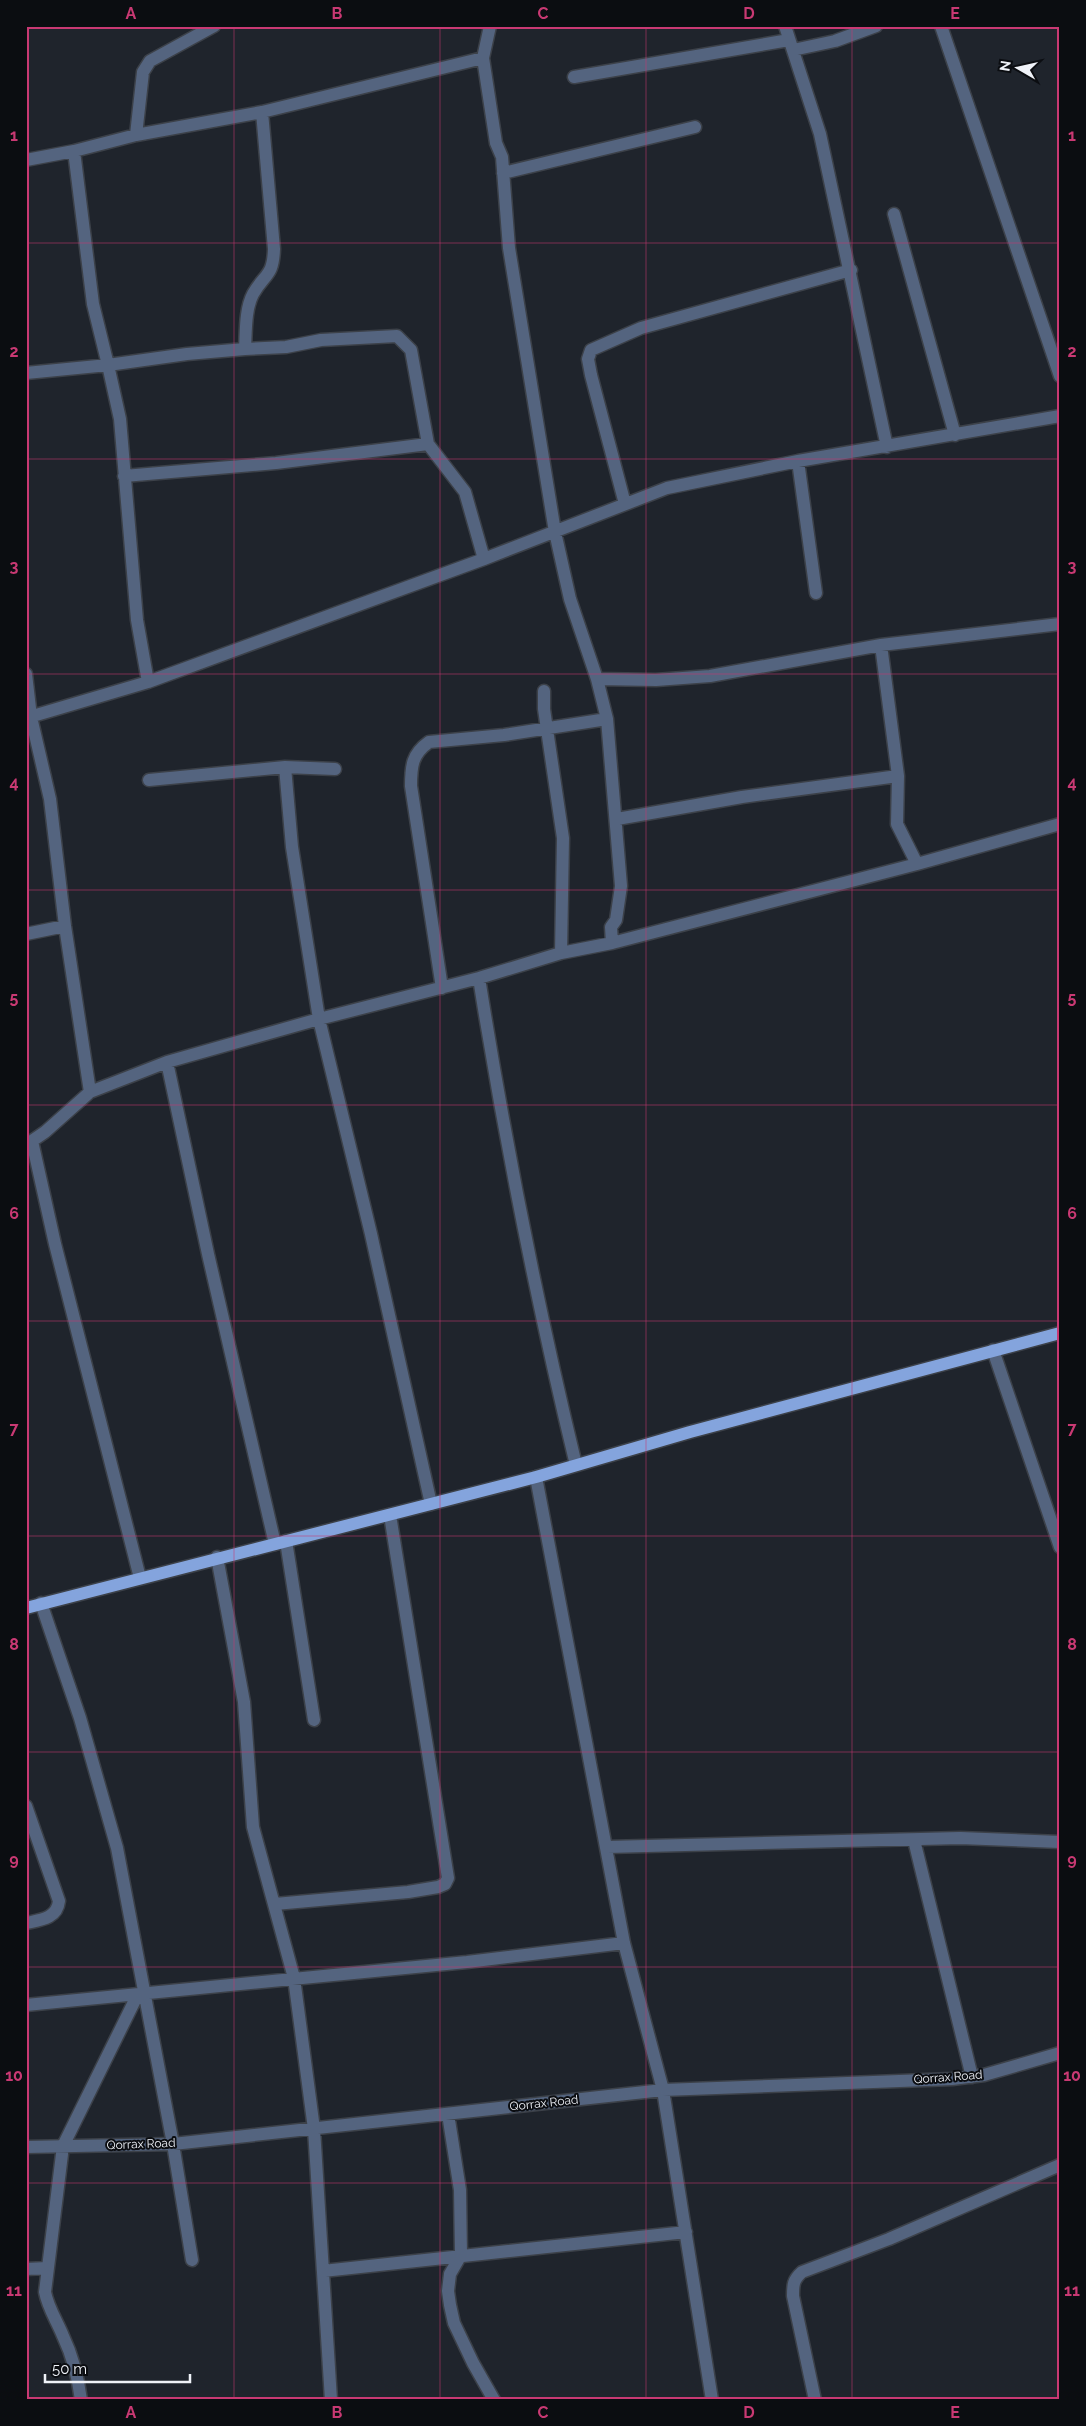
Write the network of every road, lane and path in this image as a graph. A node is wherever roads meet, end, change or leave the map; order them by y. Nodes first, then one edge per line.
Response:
1 (214, 26) edge
2 (490, 26) edge
3 (785, 26) edge
4 (876, 26) edge
5 (941, 26) edge
6 (791, 45) junction
7 (483, 58) junction
8 (574, 78) dead end
9 (262, 112) junction
10 (695, 127) dead end
11 (136, 135) junction
12 (74, 151) junction
13 (26, 160) edge
14 (503, 173) junction
15 (894, 214) dead end
16 (850, 270) junction
17 (245, 349) junction
18 (108, 365) junction
19 (26, 373) edge
20 (1060, 376) edge
21 (1060, 416) edge
22 (955, 435) junction
23 (428, 444) junction
24 (887, 447) junction
25 (798, 461) junction
26 (124, 476) junction
27 (625, 504) junction
28 (555, 532) junction
29 (484, 559) junction
30 (816, 593) dead end
31 (1060, 624) edge
32 (881, 645) junction
33 (26, 674) edge
34 (597, 679) junction
35 (148, 682) junction
36 (544, 691) dead end
37 (29, 717) edge
38 (607, 719) junction
39 (548, 728) junction
40 (285, 767) junction
41 (335, 769) dead end
42 (898, 776) junction
43 (149, 780) dead end
44 (616, 819) junction
45 (1060, 824) edge
46 (918, 864) junction
47 (65, 926) junction
48 (26, 934) edge
49 (612, 943) junction
50 (561, 953) junction
51 (479, 978) junction
52 (442, 988) junction
53 (319, 1019) junction
54 (168, 1062) junction
55 (90, 1092) junction
56 (29, 1143) edge
57 (1060, 1333) edge
58 (993, 1350) junction
59 (576, 1465) junction
60 (536, 1477) junction
61 (431, 1504) junction
62 (390, 1515) junction
63 (281, 1543) junction
64 (1060, 1546) edge
65 (217, 1557) junction
66 (140, 1578) junction
67 (41, 1604) junction
68 (26, 1608) edge
69 (314, 1720) dead end
70 (26, 1806) edge
71 (914, 1840) junction
72 (1060, 1842) edge
73 (606, 1848) junction
74 (275, 1904) junction
75 (26, 1923) edge
76 (624, 1943) junction
77 (294, 1978) junction
78 (142, 1994) junction
79 (26, 2005) edge
80 (1060, 2053) edge
81 (972, 2077) junction
82 (663, 2090) junction
83 (448, 2114) junction
84 (314, 2129) junction
85 (173, 2144) junction
86 (63, 2146) junction
87 (26, 2147) edge
88 (1060, 2165) edge
89 (686, 2232) junction
90 (461, 2255) junction
91 (192, 2260) dead end
92 (47, 2268) junction
93 (26, 2270) edge
94 (323, 2271) junction
95 (81, 2400) edge
96 (331, 2400) edge
97 (494, 2400) edge
98 (712, 2400) edge
99 (815, 2400) edge

1 - 11 street
2 - 7 street
3 - 6 street
4 - 6 street
5 - 20 street
6 - 8 street
6 - 16 street
7 - 9 street
7 - 14 street
9 - 11 street
9 - 17 street
10 - 14 street
11 - 12 street
12 - 13 street
12 - 18 street
14 - 28 street
15 - 22 street
16 - 24 street
16 - 27 street
17 - 18 street
17 - 23 street
18 - 19 street
18 - 26 street
21 - 22 street
22 - 24 street
23 - 26 street
23 - 29 street
24 - 25 street
25 - 27 street
25 - 30 street
26 - 35 street
27 - 28 street
28 - 29 street
28 - 34 street
29 - 35 street
31 - 32 street
32 - 34 street
32 - 42 street
33 - 37 street
34 - 38 street
35 - 37 street
36 - 39 street
37 - 47 street
38 - 39 street
38 - 44 street
39 - 50 street
39 - 52 street
40 - 41 street
40 - 43 street
40 - 53 street
42 - 44 street
42 - 46 street
44 - 49 street
45 - 46 street
46 - 49 street
47 - 48 street
47 - 55 street
49 - 50 street
50 - 51 street
51 - 52 street
51 - 59 street
52 - 53 street
53 - 54 street
53 - 61 street
54 - 55 street
54 - 63 street
55 - 56 street
56 - 66 street
57 - 58 main road
58 - 59 main road
58 - 64 street
59 - 60 main road
60 - 61 main road
60 - 73 street
61 - 62 main road
62 - 63 main road
62 - 74 street
63 - 65 main road
63 - 69 street
65 - 66 main road
65 - 74 street
66 - 67 main road
67 - 68 main road
67 - 78 street
70 - 75 street
71 - 72 street
71 - 73 street
71 - 81 street
73 - 76 street
74 - 77 street
76 - 77 street
76 - 82 street
77 - 78 street
77 - 84 street
78 - 79 street
78 - 85 street
78 - 86 street
80 - 81 street, Qorrax Road
81 - 82 street, Qorrax Road
82 - 83 street, Qorrax Road
82 - 89 street
83 - 84 street, Qorrax Road
83 - 90 street
84 - 85 street, Qorrax Road
84 - 94 street
85 - 86 street, Qorrax Road
85 - 91 street
86 - 87 street, Qorrax Road
86 - 92 street
88 - 99 street
89 - 90 street
89 - 98 street
90 - 94 street
90 - 97 street
92 - 93 street
92 - 95 street
94 - 96 street

